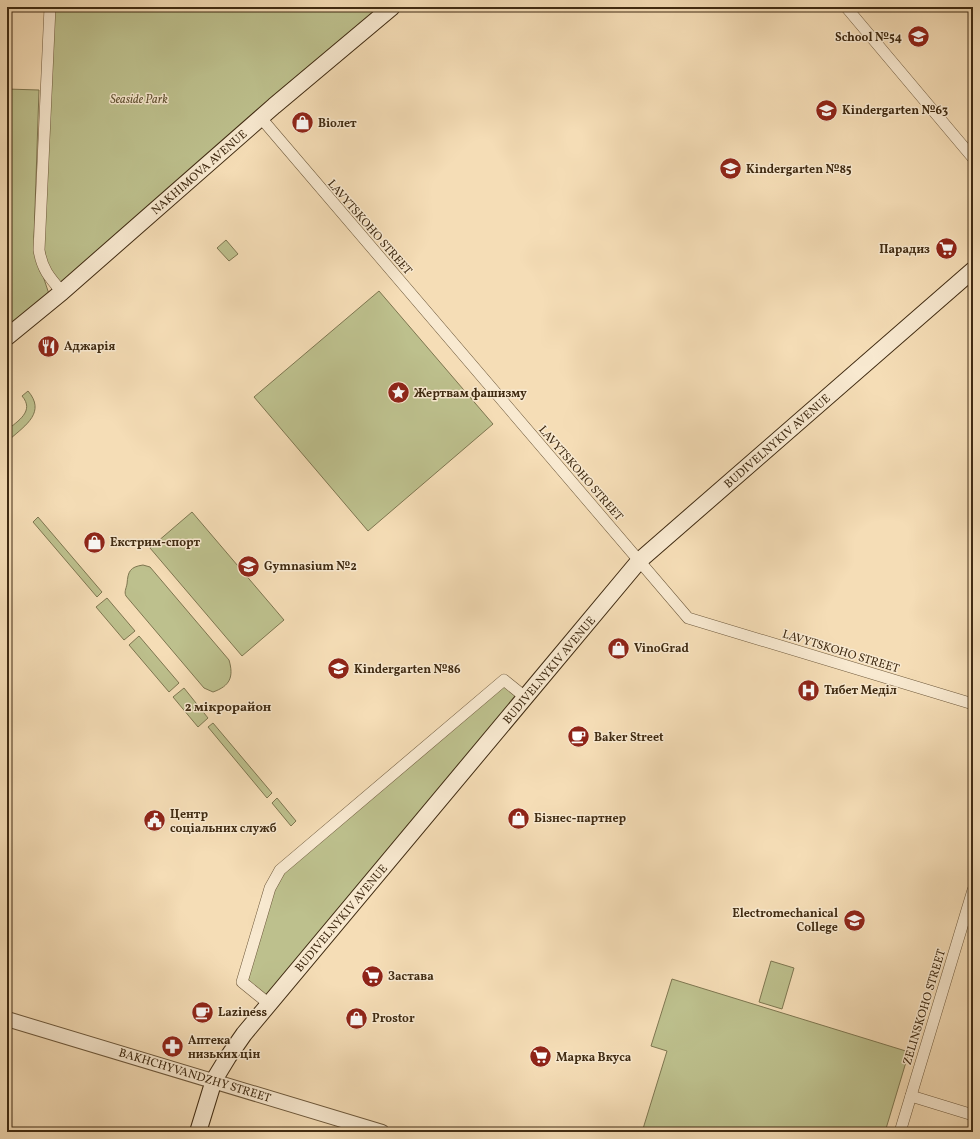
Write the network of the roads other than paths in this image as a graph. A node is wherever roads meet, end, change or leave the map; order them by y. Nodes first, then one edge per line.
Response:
1 (50, 7) edge
2 (392, 7) edge
3 (846, 7) edge
4 (260, 118) junction
5 (973, 158) edge
6 (973, 270) edge
7 (62, 292) junction
8 (7, 337) edge
9 (639, 561) junction
10 (525, 698) junction
11 (973, 704) edge
12 (973, 890) edge
13 (970, 912) edge
14 (269, 1004) junction
15 (7, 1019) edge
16 (214, 1080) junction
17 (911, 1096) junction
18 (973, 1115) edge
19 (198, 1132) edge
20 (382, 1132) edge
21 (900, 1132) edge

1 - 7 street
2 - 4 main road, NAKHIMOVA AVENUE
3 - 5 street
4 - 7 main road, NAKHIMOVA AVENUE
4 - 9 street, LAVYTSKOHO STREET
6 - 9 main road, BUDIVELNYKIV AVENUE
7 - 8 main road, NAKHIMOVA AVENUE
9 - 10 main road, BUDIVELNYKIV AVENUE
9 - 11 street, LAVYTSKOHO STREET
10 - 14 main road, BUDIVELNYKIV AVENUE
10 - 14 street
12 - 13 street, ZELINSKOHO STREET
13 - 17 street, ZELINSKOHO STREET
14 - 16 main road, BUDIVELNYKIV AVENUE
15 - 16 street, BAKHCHYVANDZHY STREET
16 - 19 main road, BUDIVELNYKIV AVENUE
16 - 20 street, BAKHCHYVANDZHY STREET
17 - 18 street
17 - 21 street, ZELINSKOHO STREET

